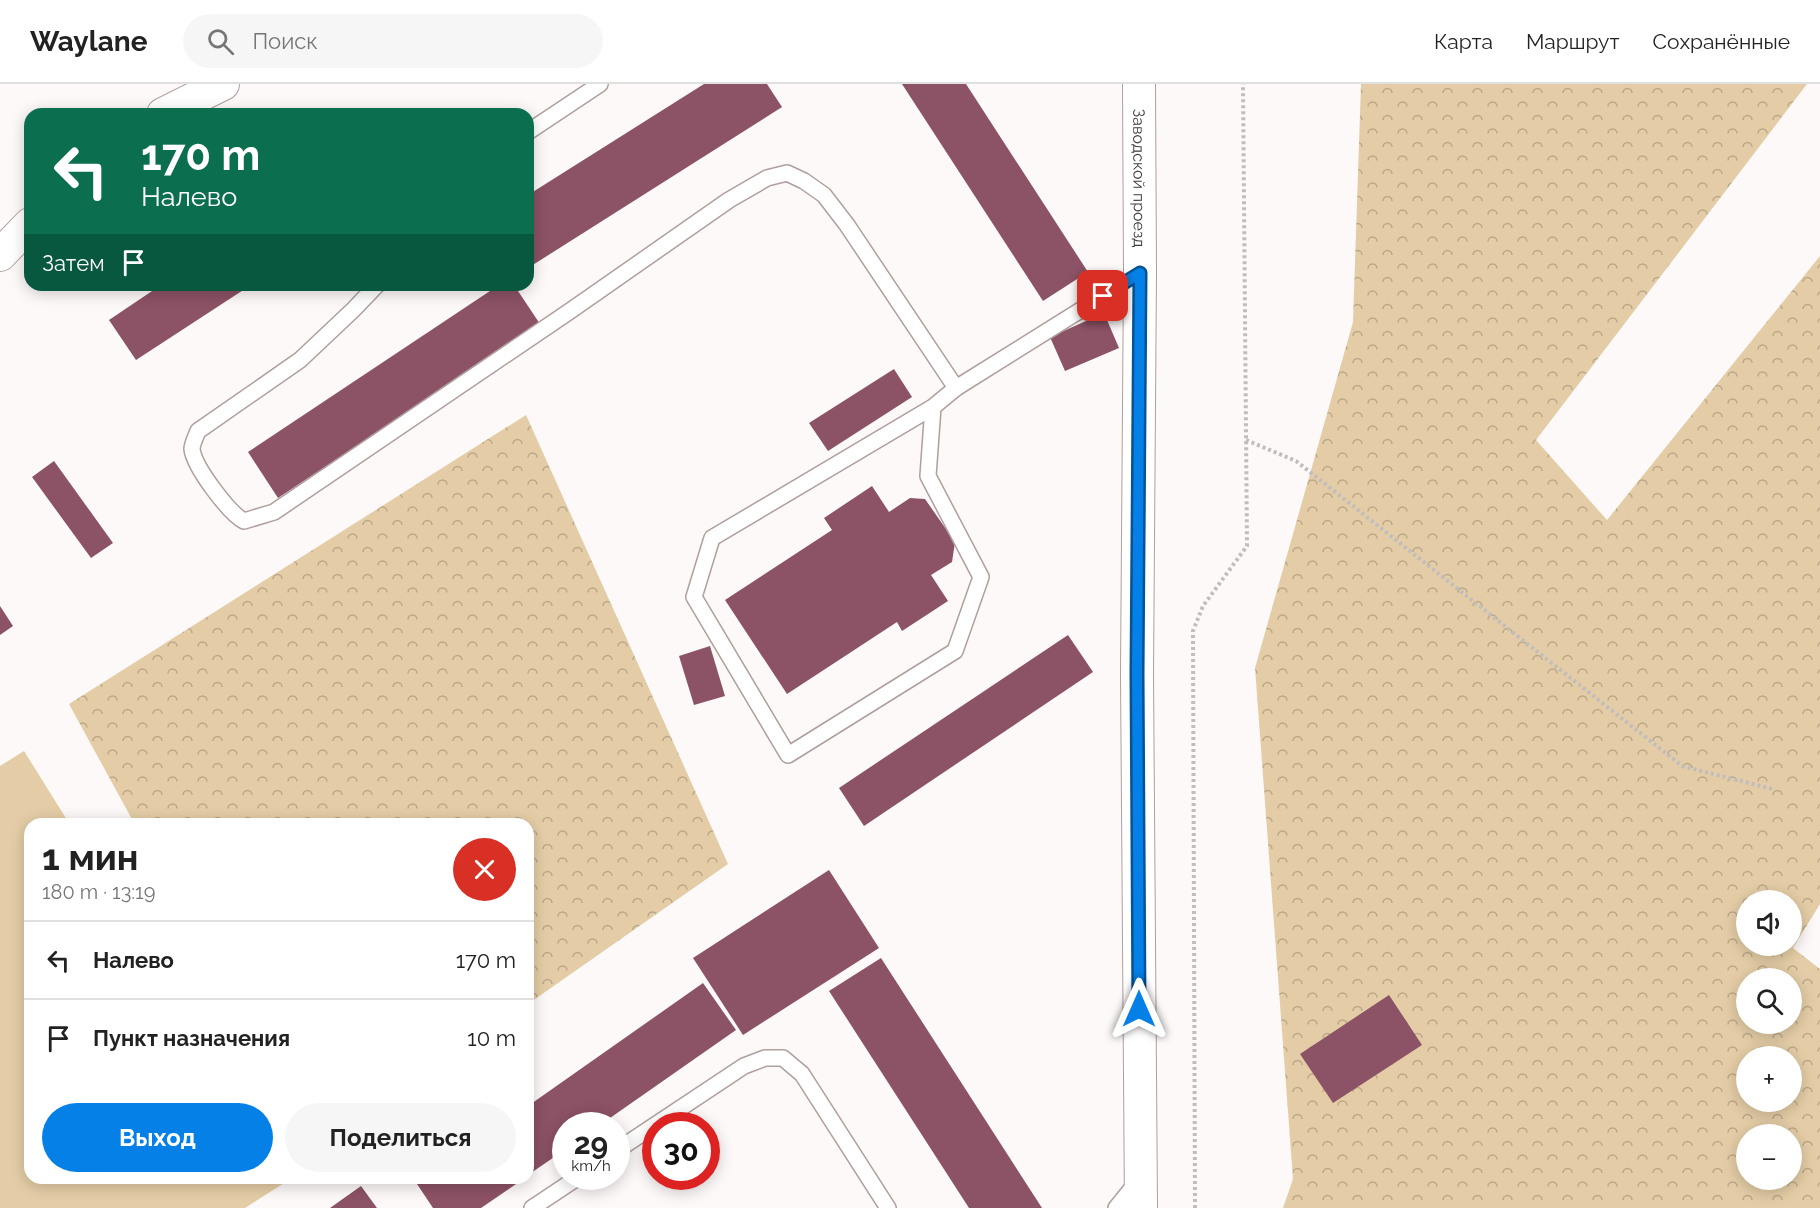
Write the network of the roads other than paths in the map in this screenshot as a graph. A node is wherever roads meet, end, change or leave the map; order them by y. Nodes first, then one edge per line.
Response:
1 (223, 84) edge
2 (600, 84) edge
3 (1139, 84) edge
4 (175, 108) edge
5 (534, 128) edge
6 (24, 230) edge
7 (0, 255) edge
8 (1140, 273) junction
9 (371, 291) edge
10 (956, 388) junction
11 (933, 407) junction
12 (630, 1142) edge
13 (1141, 1177) junction
14 (559, 1190) edge
15 (532, 1208) edge
16 (888, 1208) edge
17 (1116, 1208) edge
18 (1141, 1208) edge

1 - 4 street
2 - 5 lane
3 - 8 street, Заводской проезд
6 - 7 street
8 - 10 lane
8 - 13 street, Заводской проезд
9 - 10 lane
10 - 11 lane
11 - 11 lane
12 - 16 lane
13 - 17 lane
13 - 18 street, Заводской проезд
14 - 15 lane

